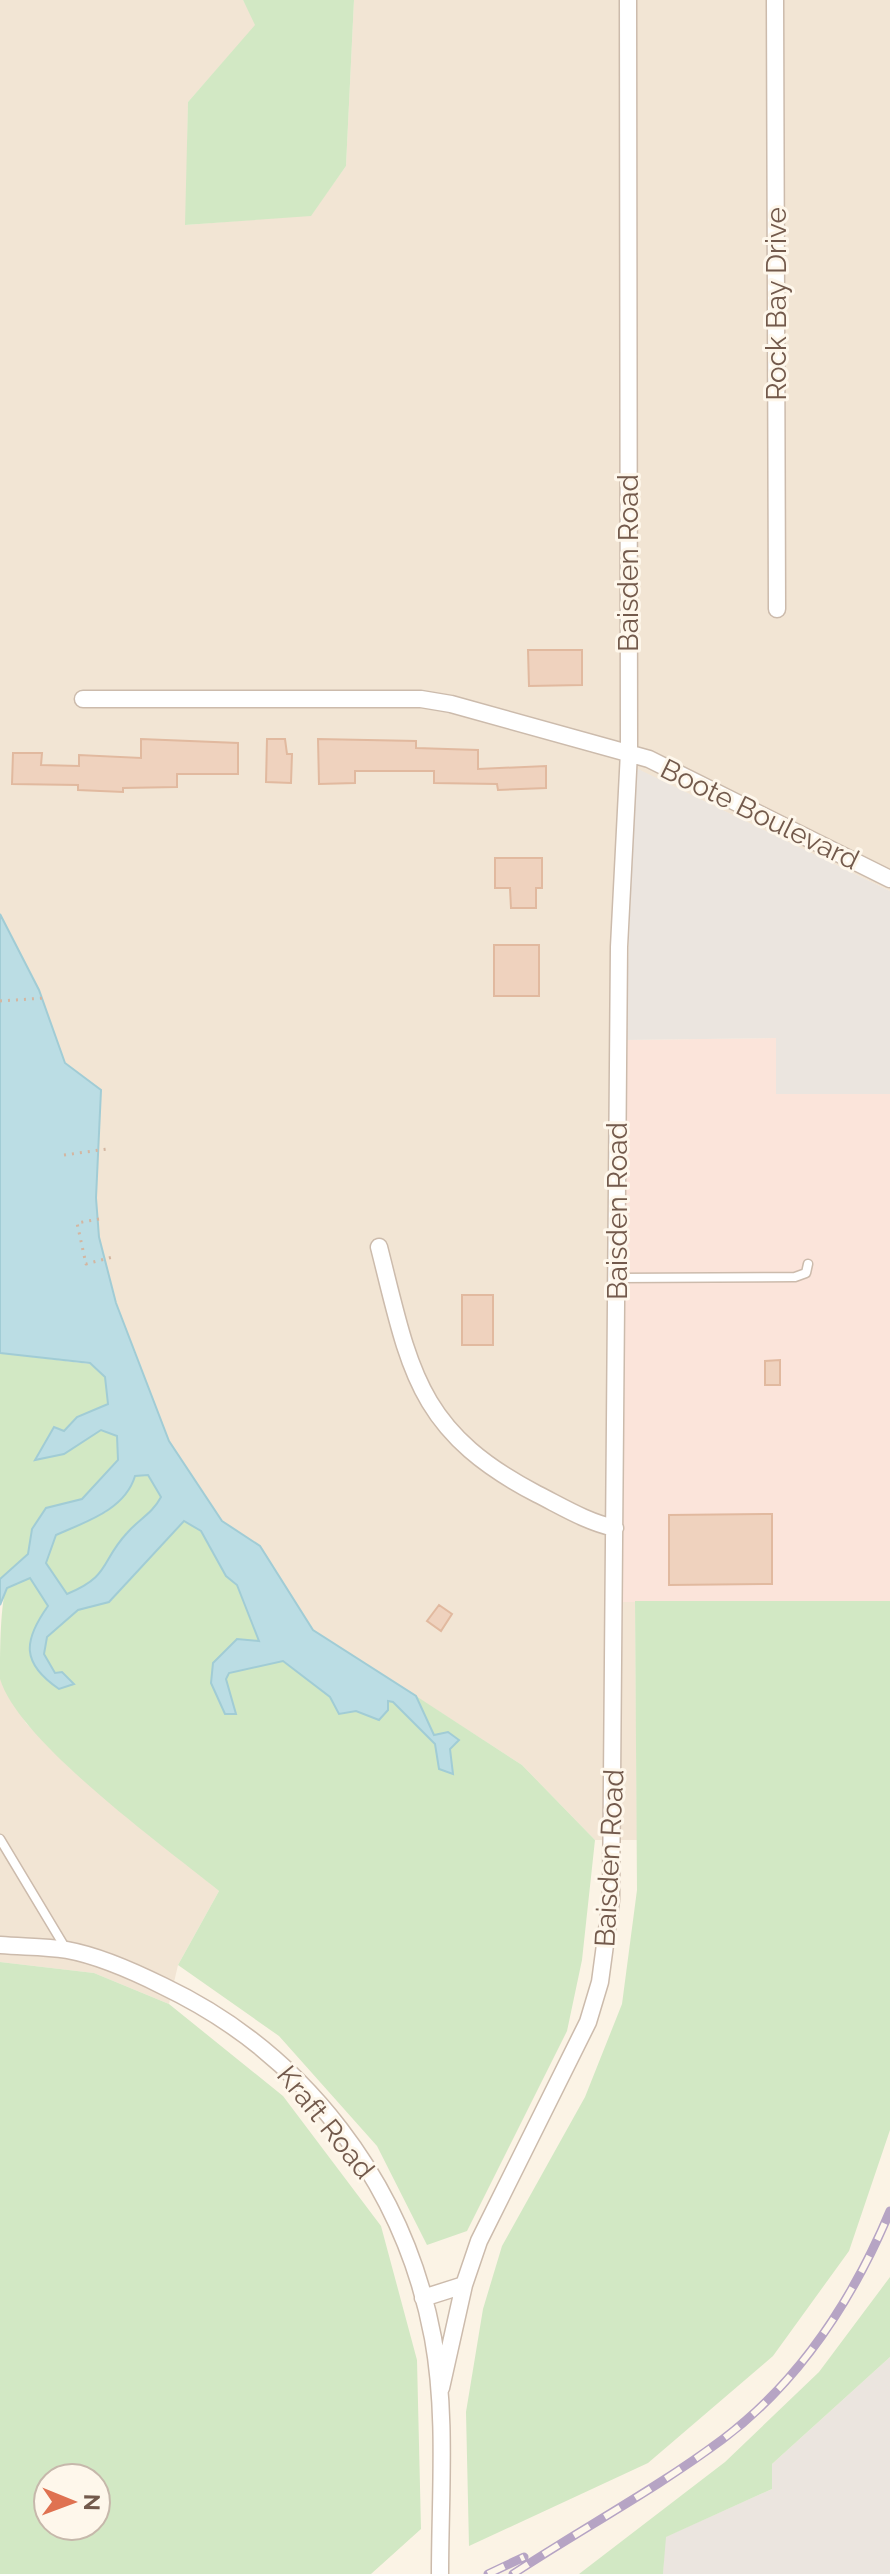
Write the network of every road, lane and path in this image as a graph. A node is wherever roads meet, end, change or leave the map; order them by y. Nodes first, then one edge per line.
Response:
1 (628, 0) edge
2 (775, 0) edge
3 (777, 609) dead end
4 (83, 699) dead end
5 (629, 752) junction
6 (890, 879) edge
7 (45, 998) dead end
8 (0, 1001) edge
9 (107, 1149) dead end
10 (64, 1155) dead end
11 (99, 1219) dead end
12 (379, 1247) dead end
13 (113, 1257) dead end
14 (808, 1264) dead end
15 (617, 1278) junction
16 (615, 1528) junction
17 (0, 1839) edge
18 (0, 1945) edge
19 (66, 1950) junction
20 (464, 2285) junction
21 (423, 2298) junction
22 (441, 2388) junction
23 (440, 2574) edge

1 - 5 street, Baisden Road
2 - 3 street, Rock Bay Drive
4 - 5 street, Boote Boulevard
5 - 6 street, Boote Boulevard
5 - 15 street, Baisden Road
7 - 8 path
9 - 10 path
11 - 13 path
12 - 16 street
14 - 15 lane
15 - 16 street, Baisden Road
16 - 20 street, Baisden Road
17 - 19 lane
18 - 19 street, Kraft Road
19 - 21 street, Kraft Road
20 - 21 street
20 - 22 street, Baisden Road
21 - 22 street, Kraft Road
22 - 23 street, Kraft Road

